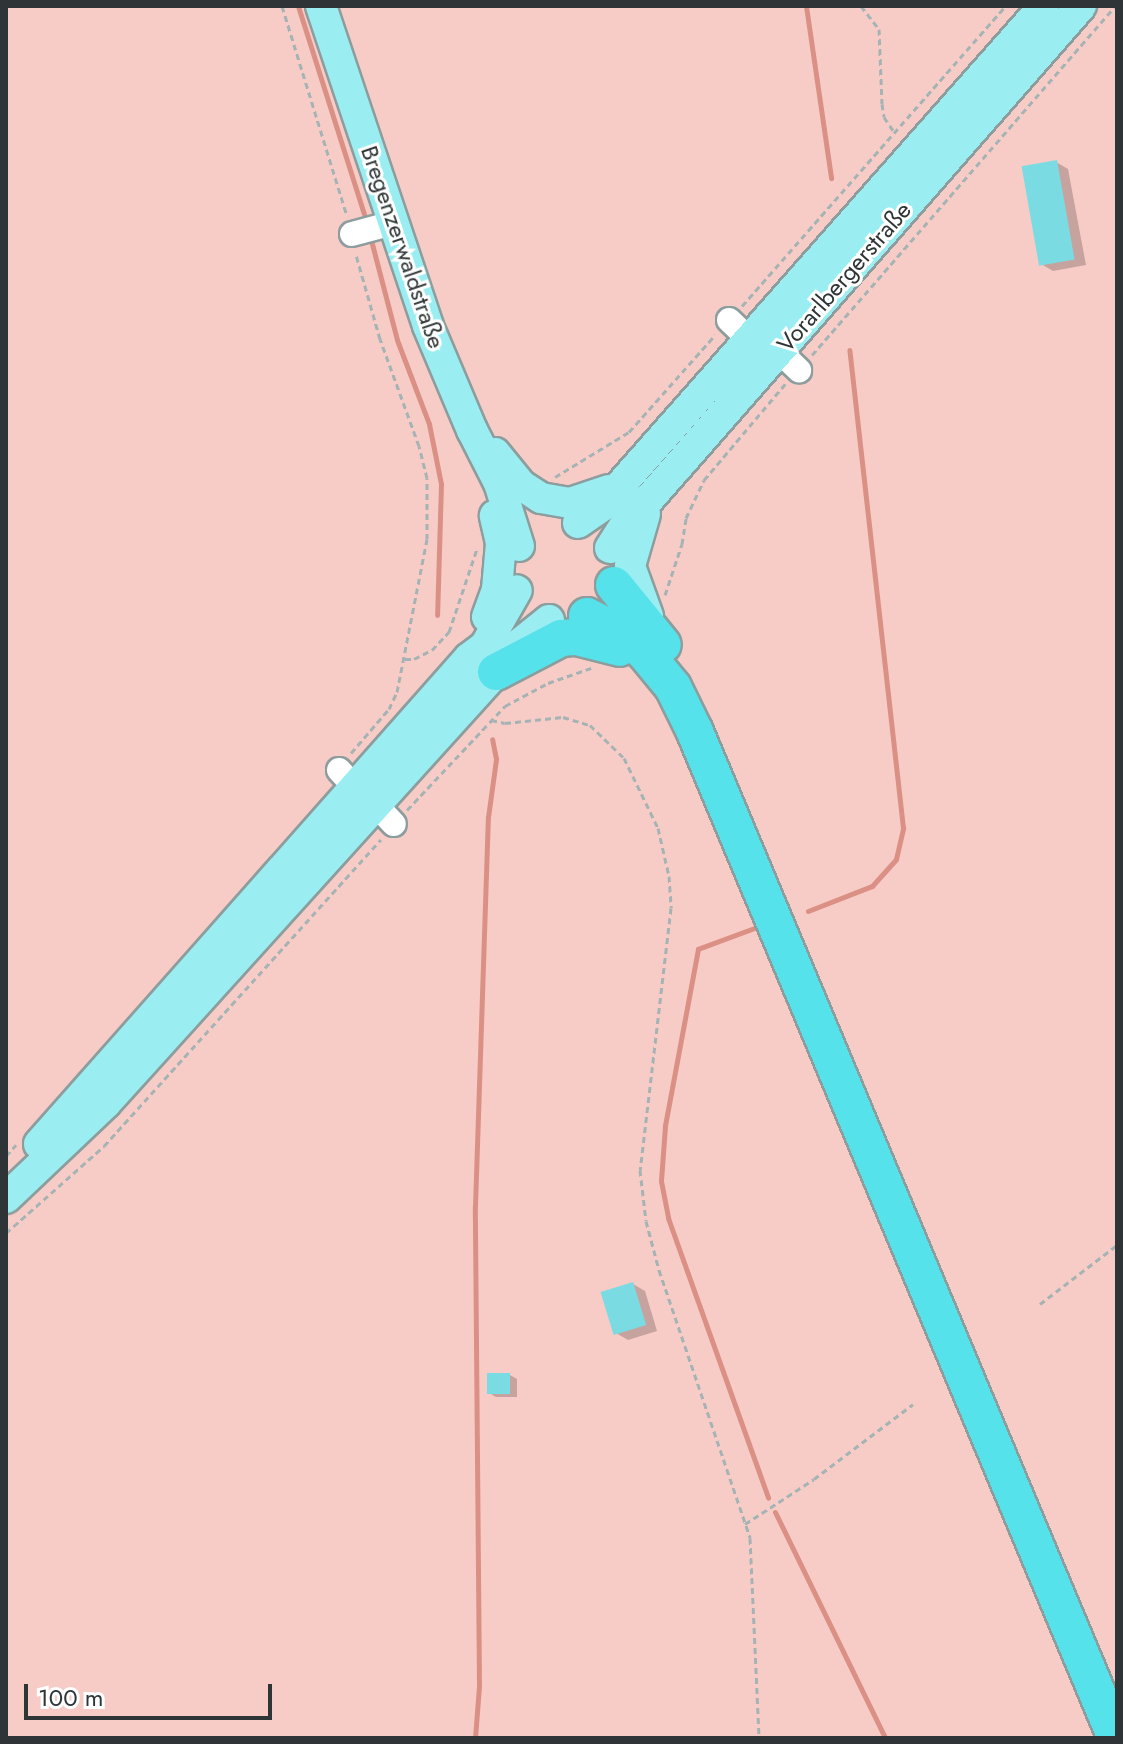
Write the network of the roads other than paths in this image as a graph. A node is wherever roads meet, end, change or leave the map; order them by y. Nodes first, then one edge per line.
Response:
1 (321, 6) edge
2 (1044, 6) edge
3 (1081, 6) edge
4 (393, 223) junction
5 (352, 234) road end
6 (739, 329) junction
7 (755, 378) junction
8 (472, 430) junction
9 (499, 483) junction
10 (618, 488) junction
11 (650, 498) junction
12 (566, 522) junction
13 (519, 546) junction
14 (610, 548) junction
15 (614, 585) junction
16 (517, 590) junction
17 (587, 616) junction
18 (549, 620) junction
19 (653, 633) junction
20 (482, 665) junction
21 (662, 672) junction
22 (366, 796) junction
23 (6, 1186) edge
24 (6, 1198) edge
25 (1117, 1685) edge
26 (1116, 1738) edge

1 - 4 main road, Bregenzerwaldstraße
2 - 6 main road, Vorarlbergerstraße
3 - 7 main road, Vorarlbergerstraße
4 - 5 lane
4 - 8 main road, Bregenzerwaldstraße
6 - 7 lane
6 - 10 main road, Vorarlbergerstraße
7 - 11 main road, Vorarlbergerstraße
8 - 9 main road, Bregenzerwaldstraße
8 - 10 main road
8 - 20 main road
9 - 12 main road, Bregenzerwaldstraße
9 - 13 main road, Bregenzerwaldstraße
10 - 12 main road, Vorarlbergerstraße
11 - 14 main road, Vorarlbergerstraße
11 - 19 main road
12 - 13 main road, Vorarlbergerstraße
12 - 14 main road
13 - 16 main road
14 - 15 main road
15 - 17 main road
15 - 19 highway
16 - 18 main road
16 - 20 main road
17 - 18 main road
17 - 21 highway
18 - 20 main road
19 - 25 highway
20 - 21 highway
20 - 22 main road
20 - 22 main road
21 - 26 highway
22 - 23 main road
22 - 24 main road

